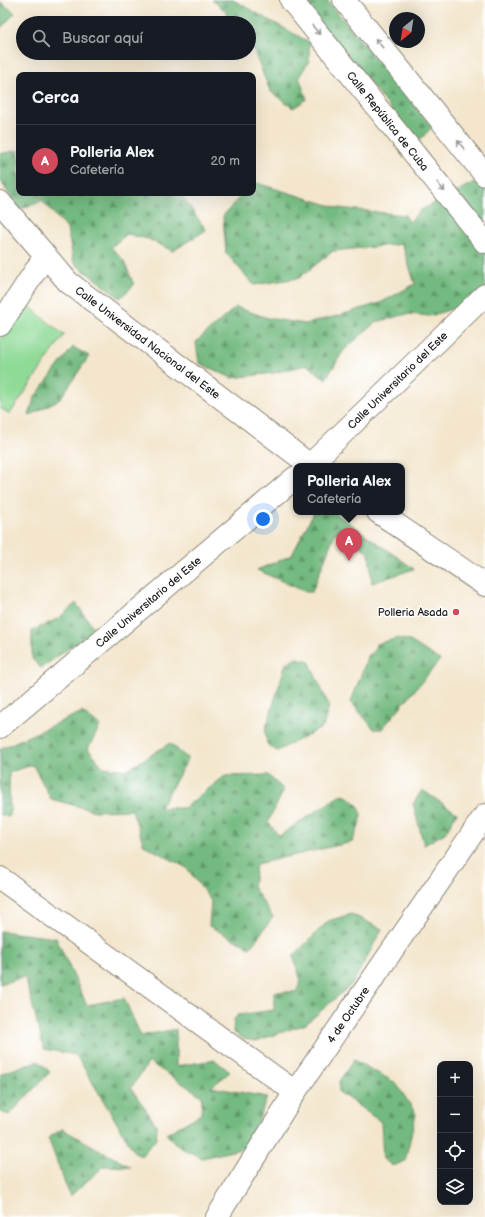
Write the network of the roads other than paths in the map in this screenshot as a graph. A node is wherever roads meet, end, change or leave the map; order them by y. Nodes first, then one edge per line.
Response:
1 (292, 0) edge
2 (344, 0) edge
3 (485, 175) edge
4 (0, 202) edge
5 (485, 242) edge
6 (45, 256) junction
7 (485, 295) edge
8 (0, 325) edge
9 (301, 463) edge
10 (312, 463) edge
11 (293, 480) edge
12 (382, 515) edge
13 (485, 585) edge
14 (0, 727) edge
15 (485, 816) edge
16 (0, 878) edge
17 (295, 1092) junction
18 (217, 1217) edge

1 -> 5 street, Calle República de Cuba
3 -> 2 street
4 - 6 street, Calle Universidad Nacional del Este
6 - 8 street
6 - 9 street, Calle Universidad Nacional del Este
7 - 10 street, Calle Universitario del Este
11 - 14 street, Calle Universitario del Este
12 - 13 street
15 - 17 street, 4 de Octubre
16 - 17 street
17 - 18 street, 4 de Octubre

